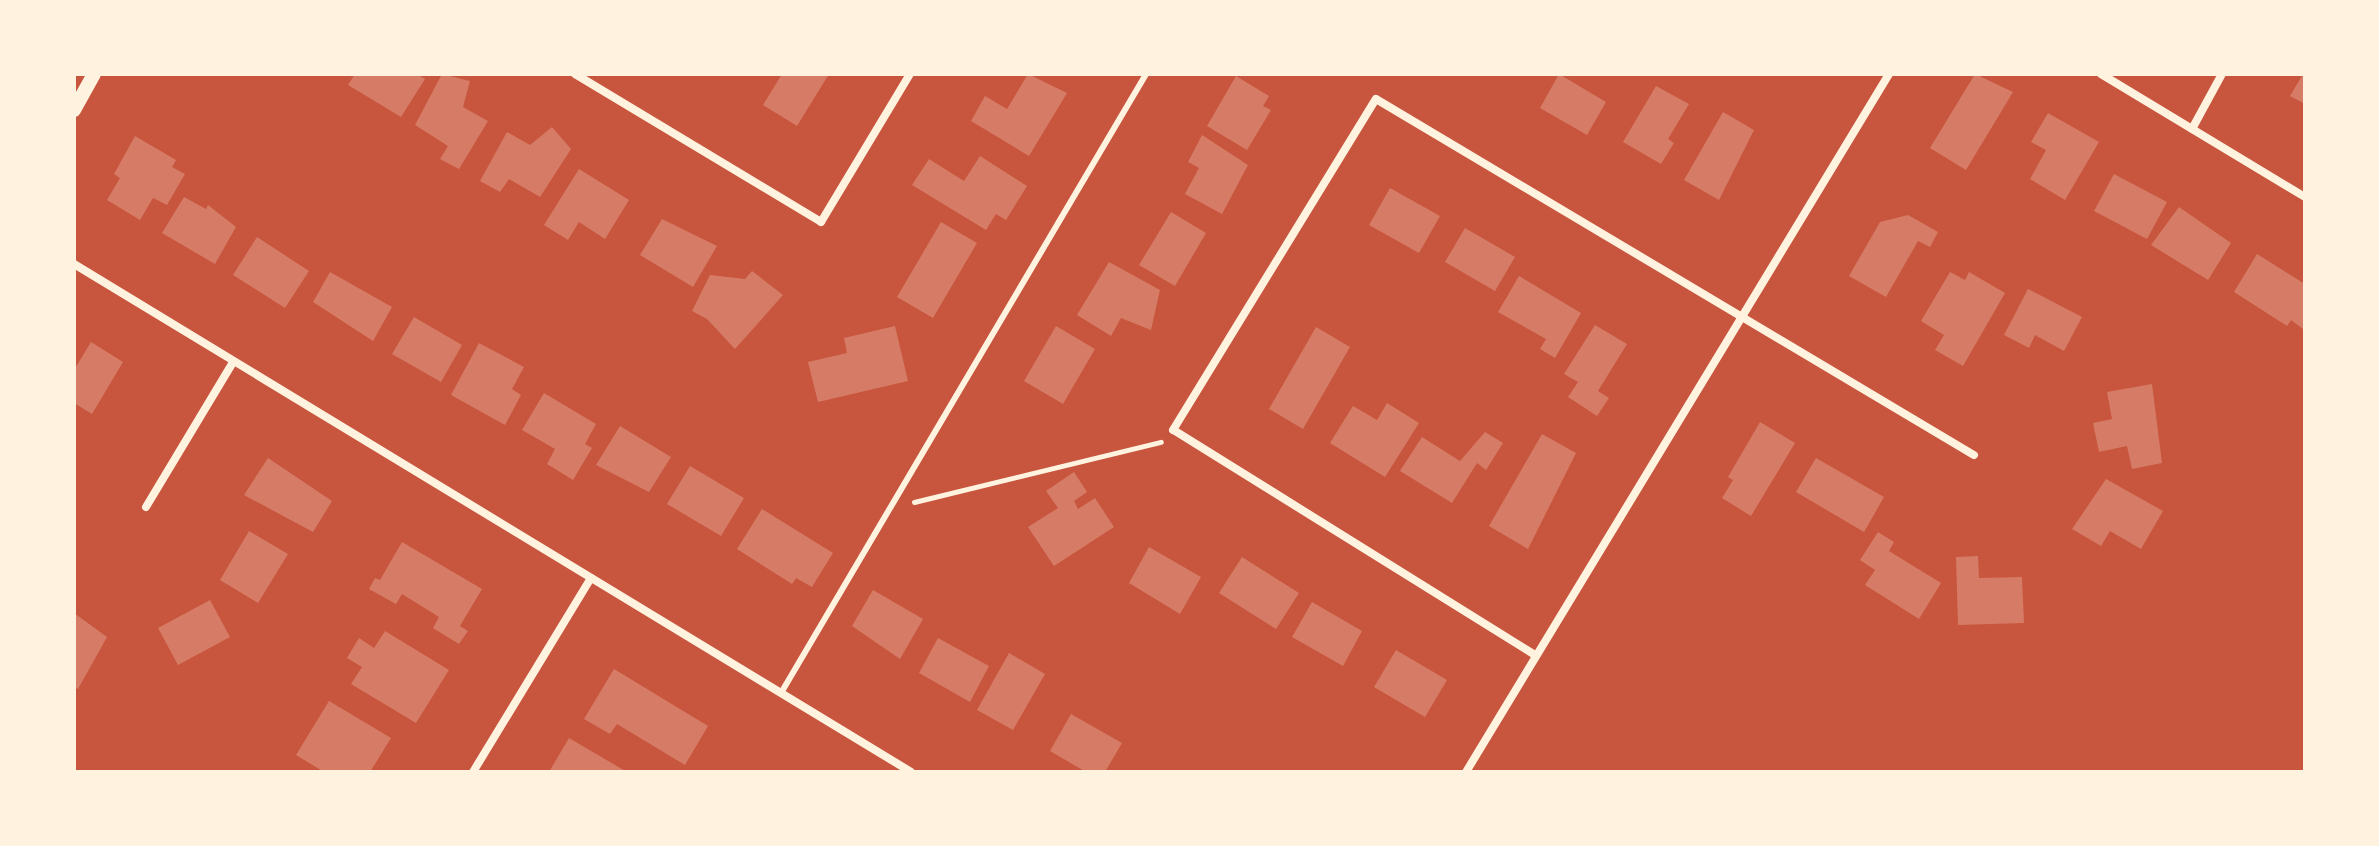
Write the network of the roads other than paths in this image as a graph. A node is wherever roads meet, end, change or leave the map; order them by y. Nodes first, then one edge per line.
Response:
1 (94, 74) edge
2 (575, 74) edge
3 (910, 74) edge
4 (1146, 74) edge
5 (1889, 74) edge
6 (2101, 74) edge
7 (2222, 74) edge
8 (74, 110) edge
9 (2192, 129) junction
10 (2305, 197) edge
11 (74, 264) edge
12 (1744, 315) junction
13 (233, 362) junction
14 (1974, 455) dead end
15 (146, 507) dead end
16 (591, 578) junction
17 (1535, 655) junction
18 (781, 693) junction
19 (473, 772) edge
20 (911, 772) edge
21 (1466, 772) edge

1 - 8 street
2 - 3 street
4 - 18 lane
5 - 12 street
6 - 9 street
7 - 9 street
9 - 10 street
11 - 13 street
12 - 14 street
12 - 17 street
12 - 17 street
13 - 15 street
13 - 16 street
16 - 18 street
16 - 19 street
17 - 21 street
18 - 20 street

